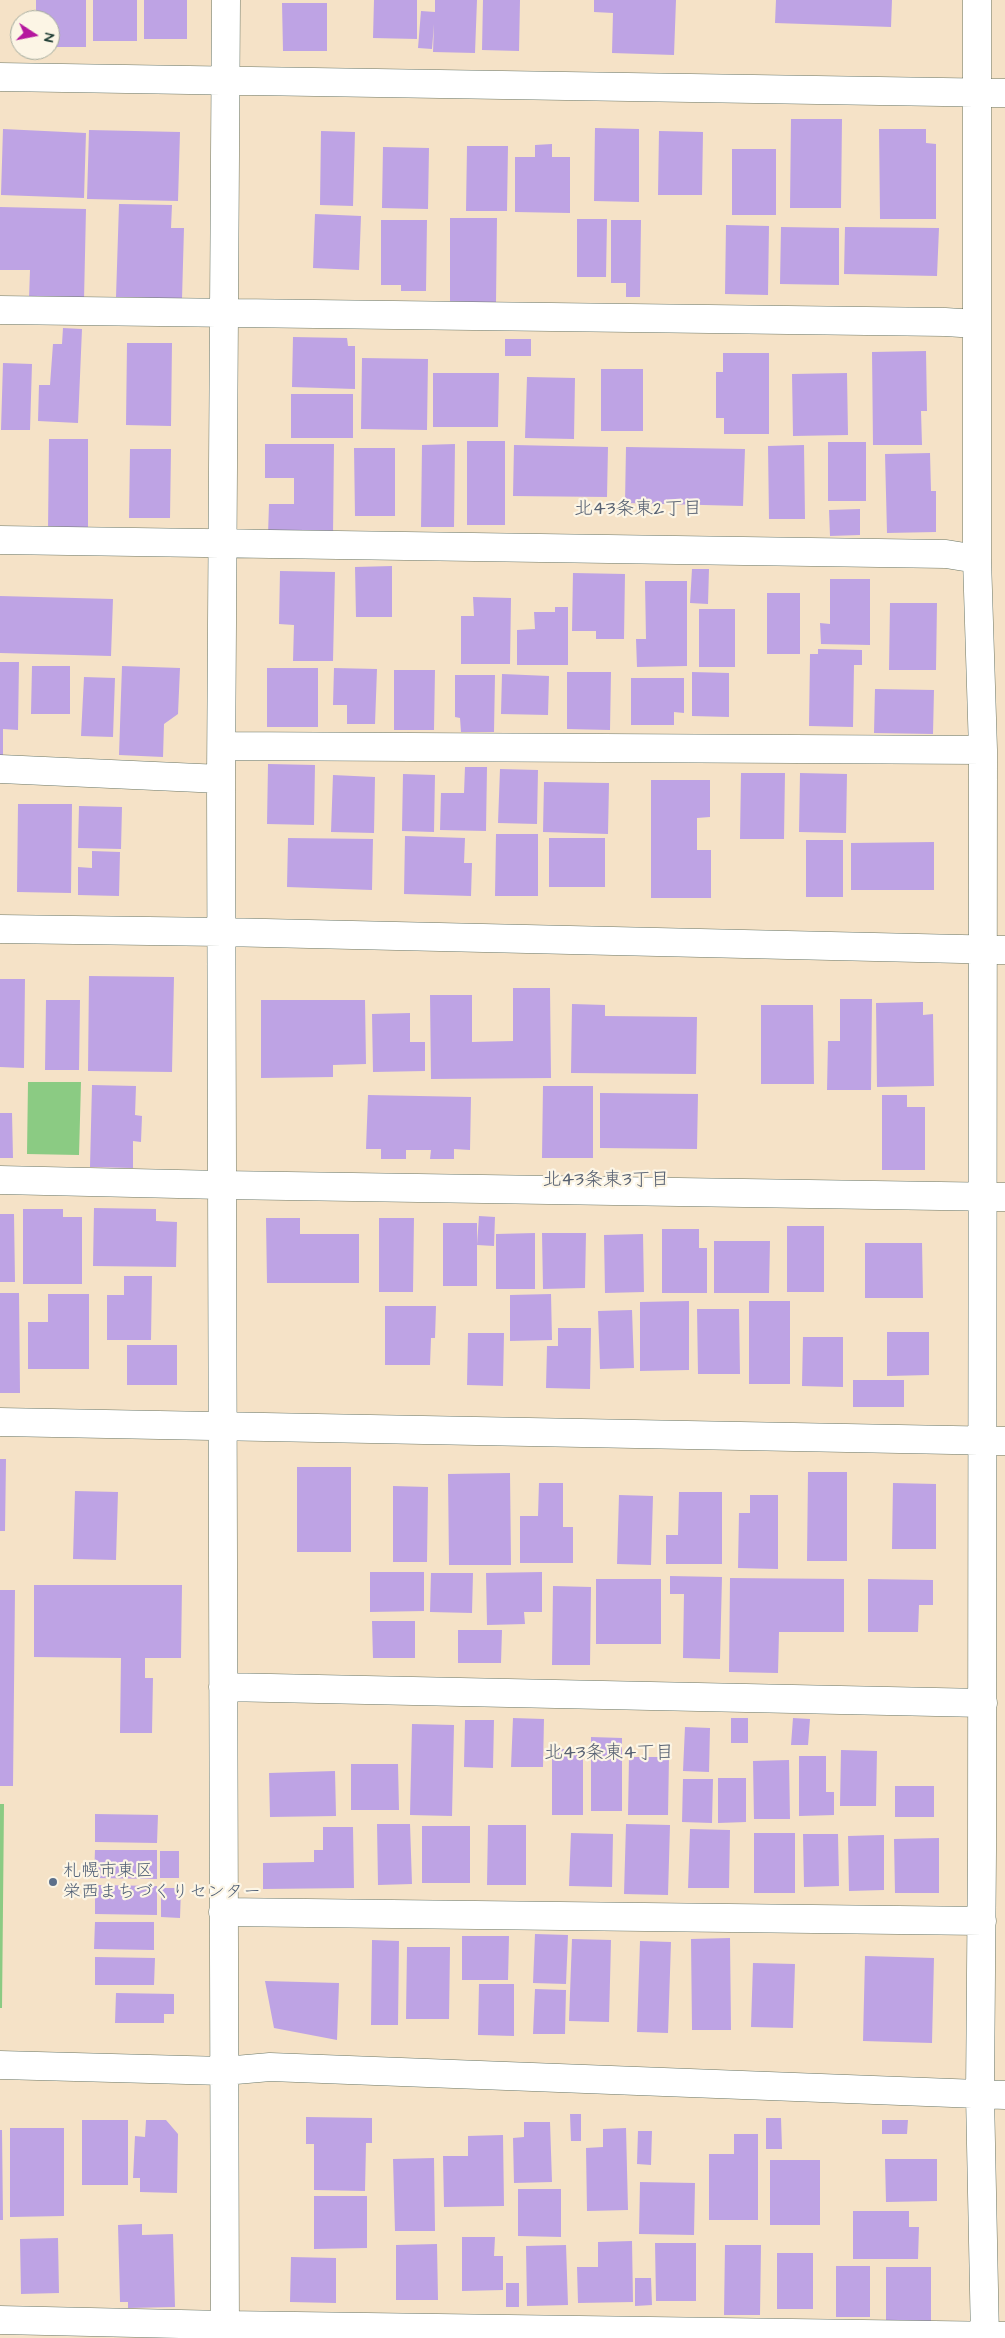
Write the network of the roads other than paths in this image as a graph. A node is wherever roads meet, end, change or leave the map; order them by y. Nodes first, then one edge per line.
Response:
1 (226, 0) edge
2 (977, 0) edge
3 (0, 77) edge
4 (226, 80) junction
5 (978, 94) junction
6 (1005, 94) edge
7 (0, 310) edge
8 (223, 314) junction
9 (977, 324) junction
10 (0, 540) edge
11 (222, 542) junction
12 (977, 559) junction
13 (222, 746) junction
14 (983, 750) junction
15 (0, 769) edge
16 (221, 779) junction
17 (0, 929) edge
18 (222, 932) junction
19 (994, 950) edge
20 (0, 1180) edge
21 (222, 1185) junction
22 (994, 1197) edge
23 (0, 1422) edge
24 (223, 1427) junction
25 (994, 1441) edge
26 (994, 1645) edge
27 (223, 1687) junction
28 (983, 1703) junction
29 (994, 1851) edge
30 (224, 1912) junction
31 (982, 1921) junction
32 (0, 2065) edge
33 (224, 2071) junction
34 (993, 2095) edge
35 (0, 2320) edge
36 (225, 2332) edge
37 (991, 2336) edge

1 - 4 street
2 - 5 street
3 - 4 street
4 - 5 street
4 - 8 street
5 - 6 street
5 - 9 street
7 - 8 street
8 - 9 street
8 - 11 street
9 - 12 street
10 - 11 street
11 - 12 street
11 - 13 street
12 - 14 street
13 - 14 street
13 - 16 street
14 - 19 street
15 - 16 street
16 - 18 street
17 - 18 street
18 - 19 street
18 - 21 street
19 - 22 street
20 - 21 street
21 - 22 street
21 - 24 street
22 - 25 street
23 - 24 street
24 - 25 street
24 - 27 street
25 - 26 street
26 - 28 street
27 - 28 street
27 - 30 street
28 - 29 street
29 - 31 street
30 - 31 street
30 - 33 street
31 - 34 street
32 - 33 street
33 - 34 street
33 - 36 street
34 - 37 street
35 - 36 street
36 - 37 street

